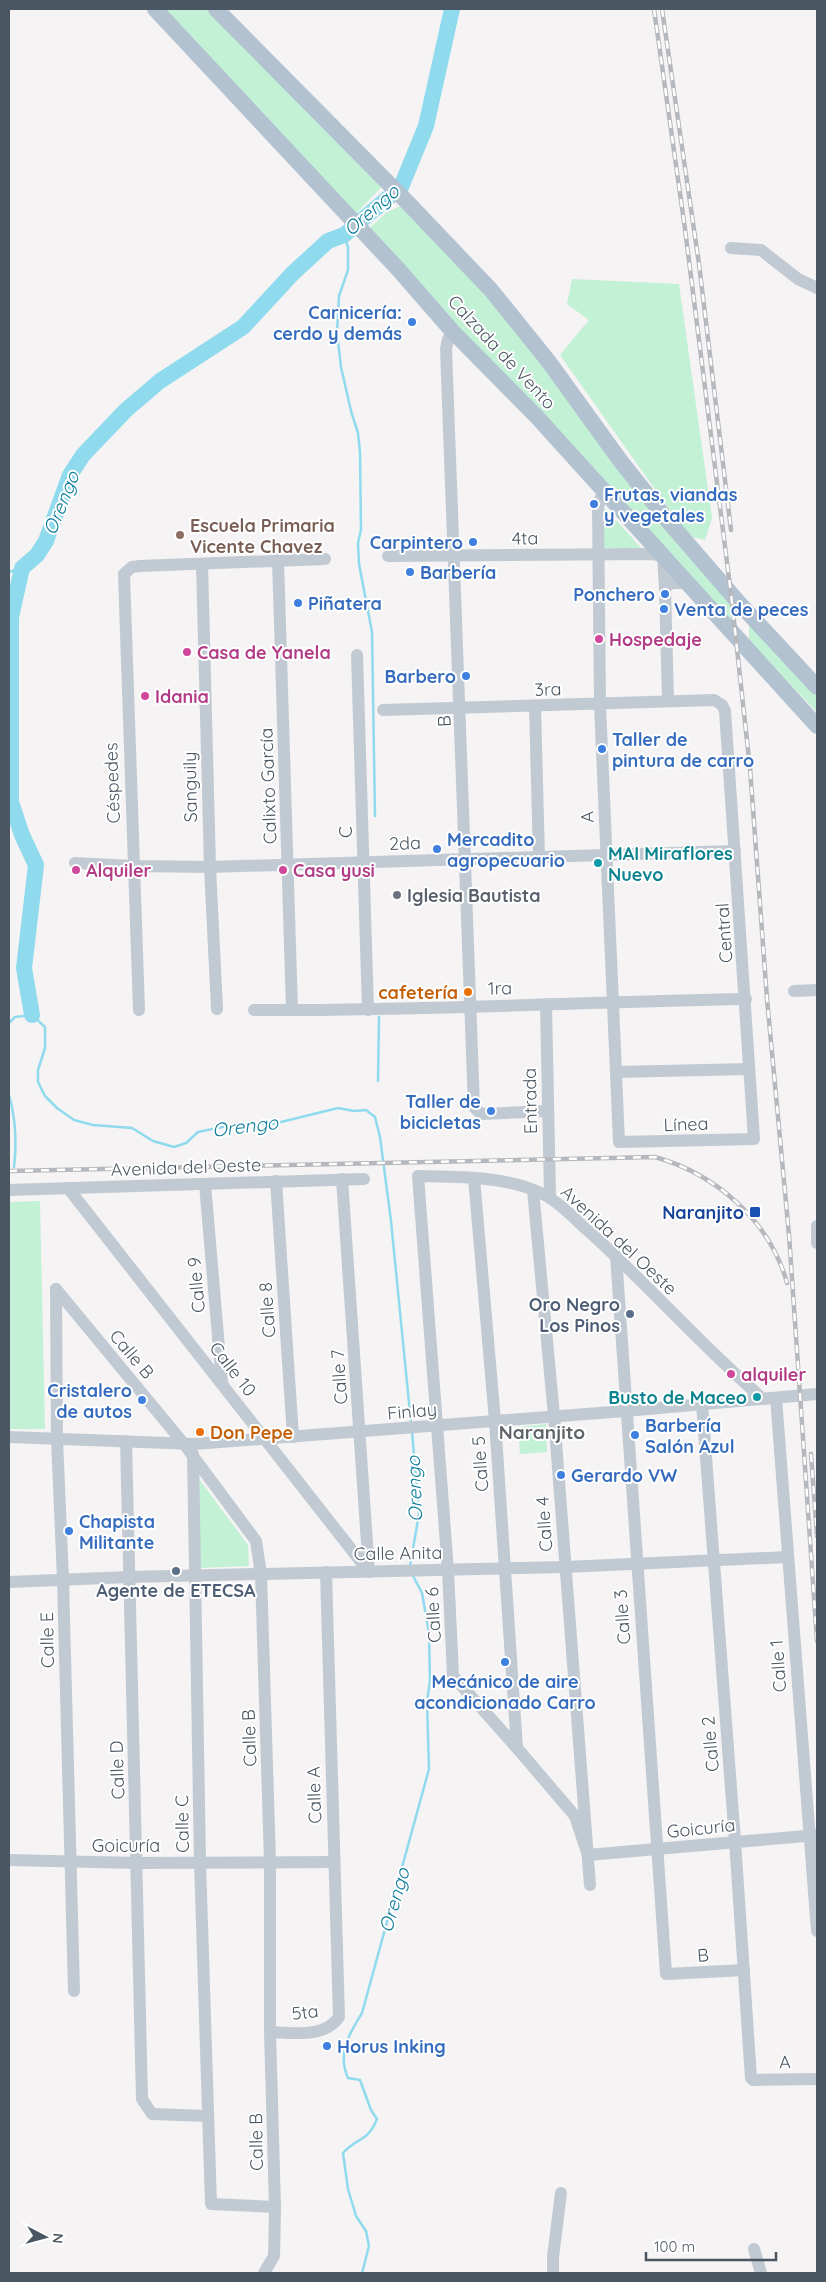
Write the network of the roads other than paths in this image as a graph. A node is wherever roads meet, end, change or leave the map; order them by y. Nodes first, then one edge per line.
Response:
1 (155, 9) edge
2 (216, 9) edge
3 (731, 248) dead end
4 (817, 288) edge
5 (453, 332) junction
6 (606, 493) junction
7 (598, 554) junction
8 (388, 556) dead end
9 (663, 556) junction
10 (455, 557) junction
11 (325, 559) dead end
12 (278, 560) junction
13 (202, 564) junction
14 (688, 584) junction
15 (665, 588) junction
16 (357, 655) dead end
17 (817, 686) edge
18 (668, 700) junction
19 (714, 700) joint
20 (600, 705) junction
21 (535, 706) junction
22 (461, 709) junction
23 (383, 710) dead end
24 (817, 726) edge
25 (735, 851) junction
26 (606, 856) junction
27 (465, 858) junction
28 (539, 858) junction
29 (363, 862) junction
30 (75, 863) dead end
31 (288, 864) junction
32 (133, 866) junction
33 (210, 867) junction
34 (817, 990) edge
35 (794, 991) dead end
36 (746, 999) junction
37 (611, 1001) junction
38 (546, 1004) junction
39 (470, 1006) junction
40 (216, 1009) dead end
41 (139, 1010) dead end
42 (254, 1010) dead end
43 (292, 1010) junction
44 (368, 1010) junction
45 (749, 1070) junction
46 (616, 1072) junction
47 (548, 1111) junction
48 (754, 1139) joint
49 (619, 1142) joint
50 (418, 1176) joint
51 (474, 1178) junction
52 (342, 1179) junction
53 (364, 1179) dead end
54 (276, 1181) junction
55 (205, 1184) junction
56 (68, 1188) junction
57 (9, 1190) edge
58 (533, 1190) junction
59 (550, 1197) junction
60 (817, 1226) edge
61 (817, 1243) edge
62 (616, 1256) junction
63 (56, 1289) joint
64 (222, 1383) junction
65 (817, 1394) edge
66 (770, 1399) junction
67 (702, 1404) junction
68 (625, 1411) junction
69 (554, 1416) junction
70 (495, 1421) junction
71 (436, 1426) junction
72 (361, 1432) junction
73 (9, 1436) edge
74 (294, 1437) junction
75 (57, 1439) junction
76 (264, 1439) junction
77 (126, 1441) junction
78 (190, 1448) junction
79 (788, 1557) junction
80 (713, 1560) junction
81 (636, 1564) junction
82 (565, 1567) junction
83 (506, 1568) junction
84 (448, 1570) junction
85 (326, 1572) junction
86 (369, 1572) junction
87 (261, 1574) junction
88 (194, 1576) junction
89 (129, 1577) junction
90 (63, 1580) junction
91 (9, 1582) edge
92 (517, 1748) junction
93 (813, 1836) edge
94 (736, 1841) junction
95 (658, 1850) junction
96 (588, 1855) junction
97 (9, 1860) edge
98 (270, 1861) junction
99 (70, 1862) junction
100 (200, 1862) junction
101 (334, 1862) junction
102 (137, 1863) junction
103 (590, 1885) dead end
104 (817, 1931) edge
105 (744, 1970) junction
106 (666, 1974) joint
107 (74, 1991) dead end
108 (339, 2017) joint
109 (270, 2032) junction
110 (817, 2079) edge
111 (753, 2080) joint
112 (207, 2116) junction
113 (561, 2193) dead end
114 (275, 2207) junction
115 (754, 2249) dead end
116 (264, 2273) edge
117 (553, 2273) edge
118 (761, 2273) edge

1 - 5 main road, Calzada de Vento
2 - 17 main road, Calzada de Vento
3 - 4 street
5 - 6 main road, Calzada de Vento
5 - 10 street, B
6 - 7 street, A
6 - 9 main road, Calzada de Vento
7 - 9 street, 4ta
7 - 10 street, 4ta
7 - 20 street, A
8 - 10 street, 4ta
9 - 14 main road, Calzada de Vento
9 - 15 street
10 - 22 street, B
11 - 12 street
12 - 13 street
12 - 31 street, Calixto García
13 - 32 street, Céspedes
13 - 33 street, Sanguily
14 - 15 street
14 - 24 main road, Calzada de Vento
15 - 18 street
16 - 29 street, C
18 - 19 street, 3ra
18 - 20 street, 3ra
19 - 25 street, Central
20 - 21 street, 3ra
20 - 26 street, A
21 - 22 street, 3ra
21 - 28 street
22 - 23 street, 3ra
22 - 27 street, B
25 - 26 street, 2da
25 - 36 street, Central
26 - 28 street, 2da
26 - 37 street, A
27 - 28 street, 2da
27 - 29 street, 2da
27 - 39 street, B
29 - 31 street, 2da
29 - 44 street, C
30 - 32 street, 2da
31 - 33 street, 2da
31 - 43 street, Calixto García
32 - 33 street, 2da
32 - 41 street, Céspedes
33 - 40 street, Sanguily
34 - 35 street
36 - 37 street, 1ra
36 - 45 street, Central
37 - 38 street, 1ra
37 - 46 street, A
38 - 39 street, 1ra
38 - 47 street, Entrada
39 - 44 street, 1ra
39 - 47 street, B
42 - 43 street, 1ra
43 - 44 street, 1ra
45 - 46 street
45 - 48 street, Central
46 - 49 street, A
47 - 59 street, Entrada
48 - 49 street, Línea
50 - 51 street, Avenida del Oeste
50 - 71 street, Calle 6
51 - 58 street, Avenida del Oeste
51 - 70 street, Calle 5
52 - 53 street, Avenida del Oeste
52 - 54 street, Avenida del Oeste
52 - 72 street, Calle 7
54 - 55 street, Avenida del Oeste
54 - 74 street, Calle 8
55 - 56 street, Avenida del Oeste
55 - 64 street, Calle 9
56 - 57 street, Avenida del Oeste
56 - 64 street, Calle 10
58 - 59 street, Avenida del Oeste
58 - 69 street, Calle 4
59 - 62 street, Avenida del Oeste
60 - 61 street
62 - 66 street, Avenida del Oeste
62 - 68 street, Calle 3
63 - 75 street, Calle E
63 - 78 street, Calle B
64 - 76 street, Calle 10
65 - 66 street, Finlay
66 - 67 street, Finlay
66 - 79 street, Calle 1
67 - 68 street, Finlay
67 - 80 street, Calle 2
68 - 69 street, Finlay
68 - 81 street, Calle 3
69 - 70 street, Finlay
69 - 82 street, Calle 4
70 - 71 street, Finlay
70 - 83 street, Calle 5
71 - 72 street, Finlay
71 - 84 street, Calle 6
72 - 74 street, Finlay
72 - 86 street, Calle 7
73 - 75 street, Finlay
74 - 76 street, Finlay
75 - 77 street, Finlay
75 - 90 street, Calle E
76 - 78 street, Finlay
76 - 86 street, Calle 10
77 - 78 street, Finlay
77 - 89 street, Calle D
78 - 87 street, Calle B
78 - 88 street, Calle C
79 - 80 street, Calle Anita
79 - 93 street, Calle 1
80 - 81 street, Calle Anita
80 - 94 street, Calle 2
81 - 82 street, Calle Anita
81 - 95 street, Calle 3
82 - 83 street, Calle Anita
82 - 96 street, Calle 4
83 - 84 street, Calle Anita
83 - 92 street, Calle 5
84 - 86 street, Calle Anita
84 - 92 street, Calle 6
85 - 86 street, Calle Anita
85 - 87 street, Calle Anita
85 - 101 street, Calle A
87 - 88 street, Calle Anita
87 - 98 street, Calle B
88 - 89 street, Calle Anita
88 - 100 street, Calle C
89 - 90 street, Calle Anita
89 - 102 street, Calle D
90 - 91 street, Calle Anita
90 - 99 street, Calle E
92 - 96 street, Calle 6
93 - 94 street, Goicuría
93 - 104 street, Calle 1
94 - 95 street, Goicuría
94 - 105 street, Calle 2
95 - 96 street, Goicuría
95 - 106 street, Calle 3
96 - 103 street
97 - 99 street, Goicuría
98 - 100 street, Goicuría
98 - 101 street, Goicuría
98 - 109 street, Calle B
99 - 102 street, Goicuría
99 - 107 street, Calle E
100 - 102 street, Goicuría
100 - 112 street, Calle C
101 - 108 street, Calle A
102 - 112 street, Calle D
105 - 106 street, B
105 - 111 street, Calle 2
108 - 109 street, 5ta
109 - 114 street, Calle B
110 - 111 street, A
112 - 114 street, Calle C
113 - 117 street
114 - 116 street, Calle B
115 - 118 street

